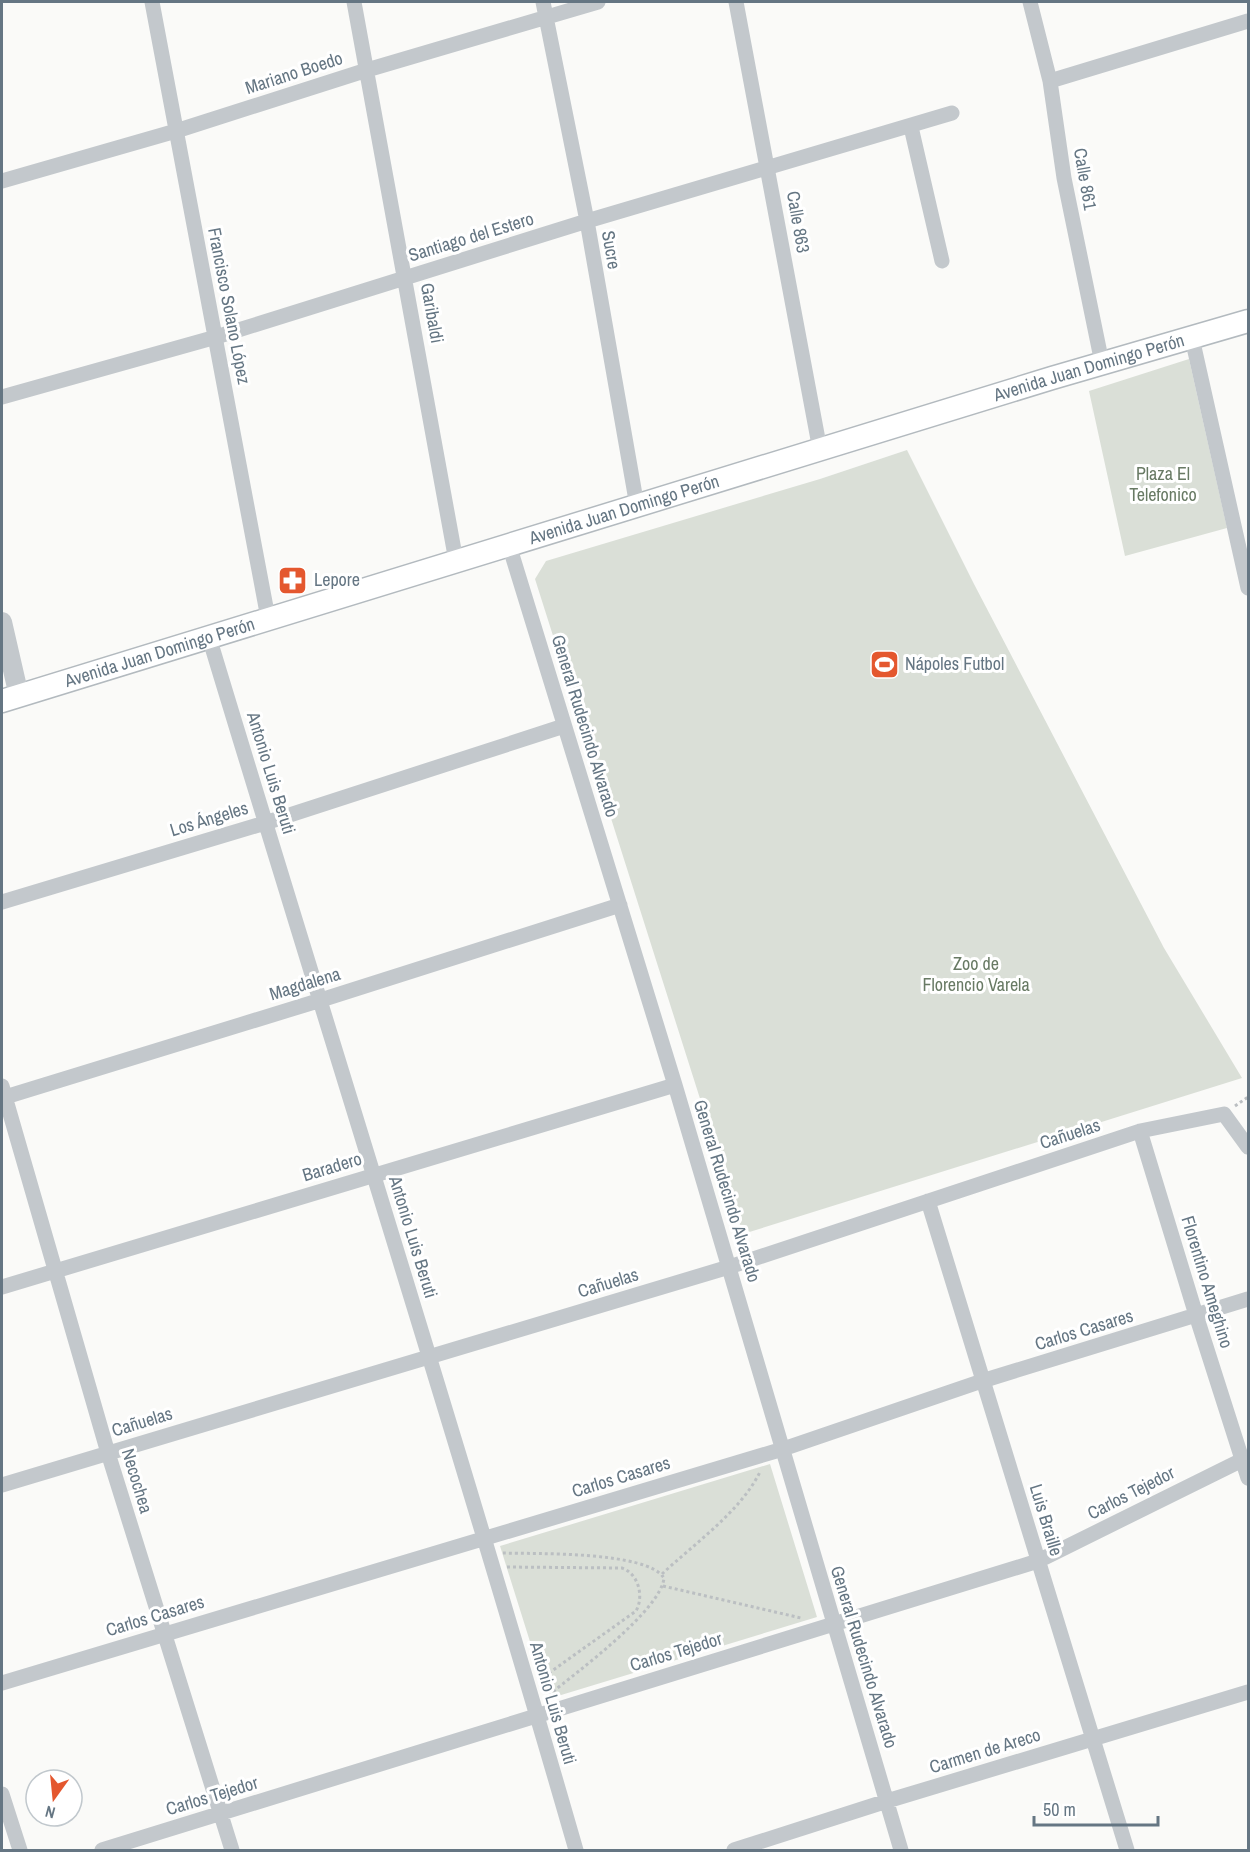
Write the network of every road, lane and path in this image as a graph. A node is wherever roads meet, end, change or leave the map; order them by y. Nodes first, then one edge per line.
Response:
1 (152, 2) edge
2 (354, 2) edge
3 (543, 2) edge
4 (598, 2) edge
5 (736, 2) edge
6 (1030, 2) edge
7 (547, 18) junction
8 (1248, 21) edge
9 (367, 70) junction
10 (1050, 81) junction
11 (952, 113) dead end
12 (911, 127) junction
13 (176, 131) junction
14 (768, 168) junction
15 (2, 181) edge
16 (587, 222) junction
17 (942, 261) dead end
18 (406, 278) junction
19 (1248, 321) edge
20 (216, 337) junction
21 (1192, 338) junction
22 (1102, 363) junction
23 (2, 397) edge
24 (819, 450) junction
25 (637, 506) junction
26 (509, 545) junction
27 (456, 561) junction
28 (1248, 588) edge
29 (268, 618) junction
30 (2, 622) edge
31 (209, 637) junction
32 (10, 699) edge
33 (564, 726) junction
34 (265, 823) junction
35 (2, 902) edge
36 (620, 905) junction
37 (321, 1000) junction
38 (675, 1085) junction
39 (3, 1094) edge
40 (1140, 1131) junction
41 (1248, 1147) edge
42 (373, 1176) junction
43 (928, 1201) junction
44 (729, 1267) junction
45 (55, 1271) junction
46 (2, 1287) edge
47 (1248, 1299) edge
48 (1196, 1315) junction
49 (430, 1356) junction
50 (982, 1382) junction
51 (776, 1451) junction
52 (108, 1453) junction
53 (1246, 1458) edge
54 (1248, 1478) edge
55 (2, 1485) edge
56 (488, 1553) junction
57 (1038, 1562) junction
58 (662, 1574) junction
59 (663, 1586) junction
60 (833, 1625) junction
61 (164, 1634) junction
62 (2, 1683) edge
63 (529, 1688) junction
64 (1248, 1692) edge
65 (536, 1711) junction
66 (1092, 1738) junction
67 (2, 1794) edge
68 (886, 1801) junction
69 (221, 1813) junction
70 (20, 1851) edge
71 (102, 1851) edge
72 (232, 1851) edge
73 (576, 1851) edge
74 (734, 1851) edge
75 (901, 1851) edge
76 (1127, 1851) edge

1 - 13 street, Francisco Solano López
2 - 9 street, Garibaldi
3 - 7 street, Sucre
4 - 7 street, Mariano Boedo
5 - 14 street, Calle 863
6 - 10 street, Calle 861
7 - 9 street, Mariano Boedo
7 - 16 street, Sucre
8 - 10 street
9 - 13 street, Mariano Boedo
9 - 18 street, Garibaldi
10 - 22 street, Calle 861
11 - 12 street, Santiago del Estero
12 - 14 street, Santiago del Estero
12 - 17 street
13 - 15 street, Mariano Boedo
13 - 20 street, Francisco Solano López
14 - 16 street, Santiago del Estero
14 - 24 street, Calle 863
16 - 18 street, Santiago del Estero
16 - 25 street, Sucre
18 - 20 street, Santiago del Estero
18 - 27 street, Garibaldi
19 - 21 main road, Avenida Juan Domingo Perón
20 - 23 street, Santiago del Estero
20 - 29 street, Francisco Solano López
21 - 22 main road, Avenida Juan Domingo Perón
21 - 28 street
22 - 24 main road, Avenida Juan Domingo Perón
24 - 25 main road, Avenida Juan Domingo Perón
25 - 26 main road, Avenida Juan Domingo Perón
26 - 27 main road, Avenida Juan Domingo Perón
26 - 33 street, General Rudecindo Alvarado
27 - 29 main road, Avenida Juan Domingo Perón
29 - 31 main road, Avenida Juan Domingo Perón
30 - 32 street
31 - 32 main road, Avenida Juan Domingo Perón
31 - 34 street, Antonio Luis Beruti
33 - 34 street, Los Ángeles
33 - 36 street, General Rudecindo Alvarado
34 - 35 street, Los Ángeles
34 - 37 street, Antonio Luis Beruti
36 - 37 street, Magdalena
36 - 38 street, General Rudecindo Alvarado
37 - 39 street, Magdalena
37 - 42 street, Antonio Luis Beruti
38 - 42 street, Baradero
38 - 44 street, General Rudecindo Alvarado
39 - 45 street, Necochea
40 - 41 street, Cañuelas
40 - 43 street, Cañuelas
40 - 48 street, Florentino Ameghino
42 - 45 street, Baradero
42 - 49 street, Antonio Luis Beruti
43 - 44 street, Cañuelas
43 - 50 street, Luis Braille
44 - 49 street, Cañuelas
44 - 51 street, General Rudecindo Alvarado
45 - 46 street, Baradero
45 - 52 street, Necochea
47 - 48 street, Carlos Casares
48 - 50 street, Carlos Casares
48 - 53 street, Florentino Ameghino
49 - 52 street, Cañuelas
49 - 56 street, Antonio Luis Beruti
50 - 51 street, Carlos Casares
50 - 57 street, Luis Braille
51 - 56 street, Carlos Casares
51 - 58 path
51 - 60 street, General Rudecindo Alvarado
52 - 55 street, Cañuelas
52 - 61 street, Necochea
53 - 54 street, Florentino Ameghino
53 - 57 street, Carlos Tejedor
56 - 58 path
56 - 61 street, Carlos Casares
56 - 63 street, Antonio Luis Beruti
56 - 63 path
57 - 60 street, Carlos Tejedor
57 - 66 street, Luis Braille
58 - 59 path
59 - 60 path
59 - 65 path
60 - 65 street, Carlos Tejedor
60 - 68 street, General Rudecindo Alvarado
61 - 62 street, Carlos Casares
61 - 69 street, Necochea
63 - 65 street, Antonio Luis Beruti
64 - 66 street, Carmen de Areco
65 - 69 street, Carlos Tejedor
65 - 73 street, Antonio Luis Beruti
66 - 68 street, Carmen de Areco
66 - 76 street, Luis Braille
67 - 70 street
68 - 74 street, Carmen de Areco
68 - 75 street, General Rudecindo Alvarado
69 - 71 street, Carlos Tejedor
69 - 72 street, Necochea

